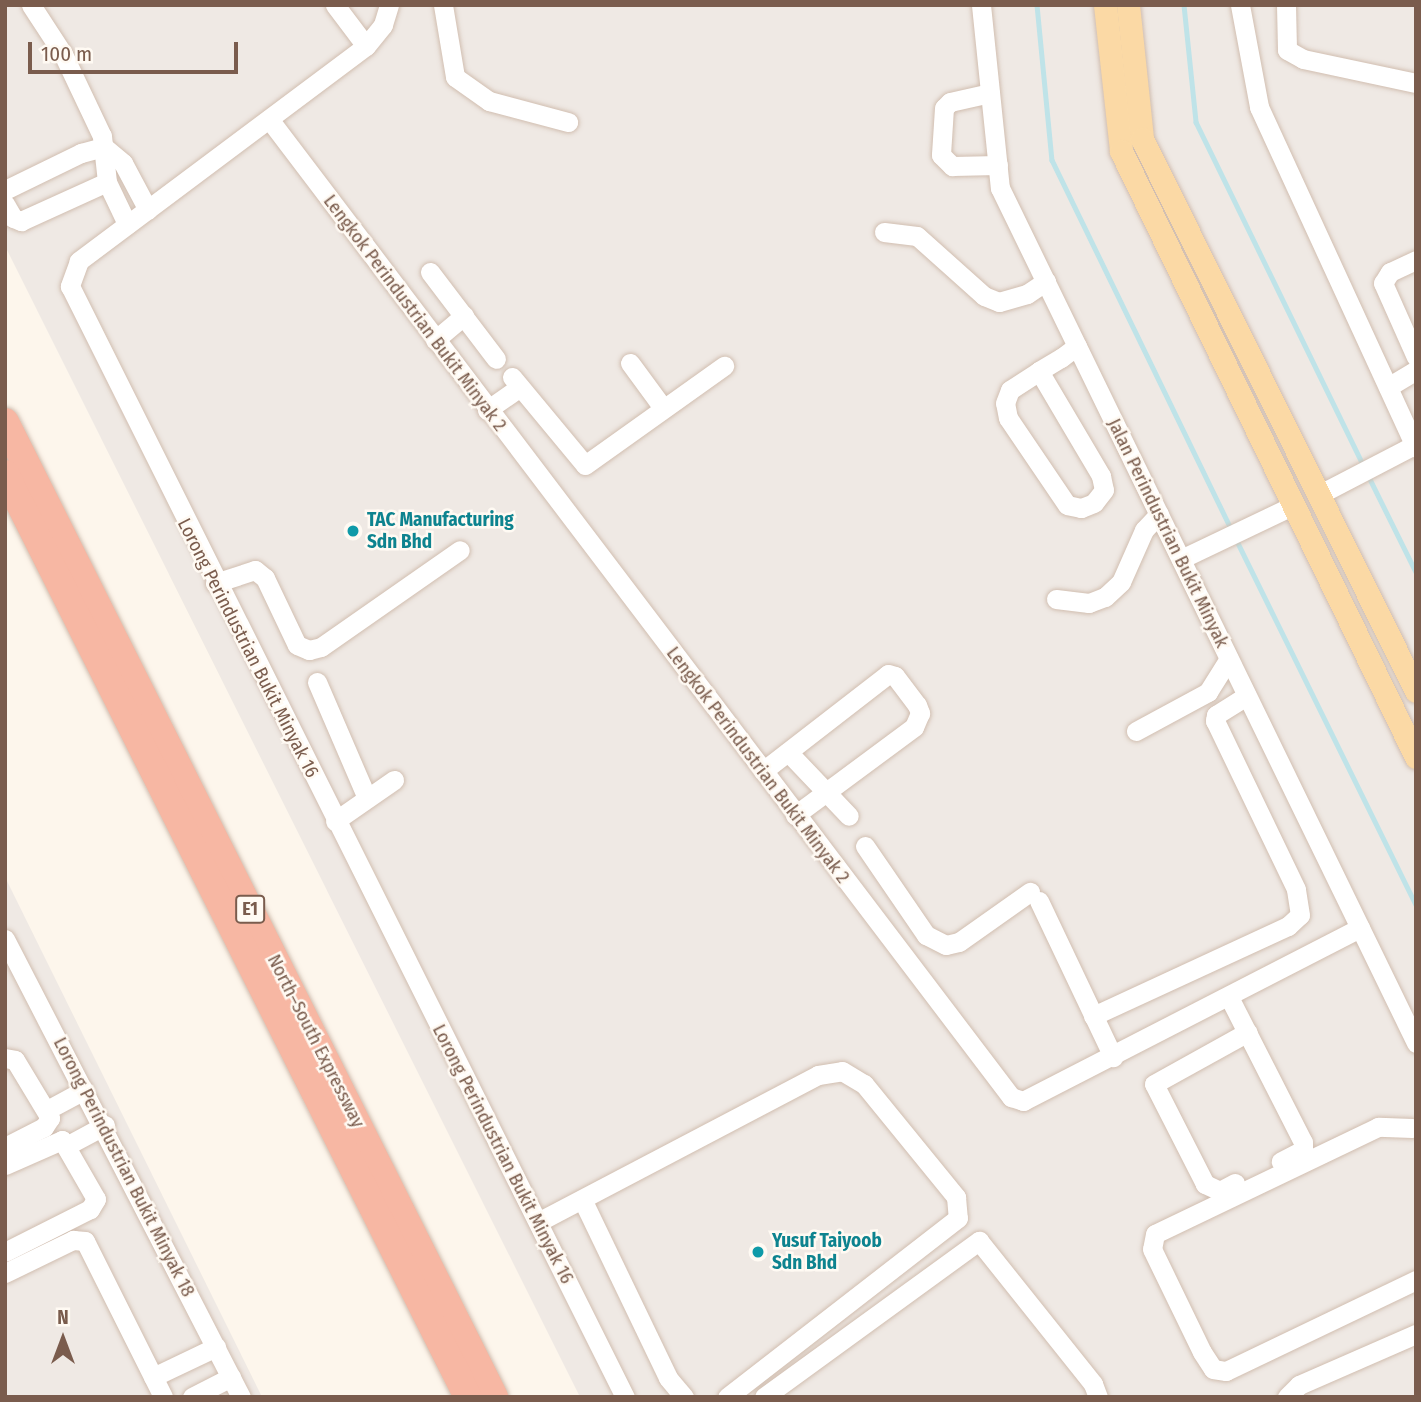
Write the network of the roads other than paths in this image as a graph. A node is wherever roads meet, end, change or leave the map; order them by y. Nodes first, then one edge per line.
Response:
1 (31, 5) edge
2 (335, 5) edge
3 (389, 5) edge
4 (443, 5) edge
5 (981, 5) edge
6 (1105, 5) edge
7 (1128, 5) edge
8 (1240, 5) edge
9 (1286, 5) edge
10 (366, 46) junction
11 (1416, 83) edge
12 (990, 93) junction
13 (269, 120) junction
14 (569, 122) dead end
15 (103, 147) junction
16 (998, 165) junction
17 (107, 182) junction
18 (5, 190) edge
19 (5, 204) edge
20 (148, 210) junction
21 (127, 225) junction
22 (884, 232) dead end
23 (1416, 260) edge
24 (430, 272) dead end
25 (1046, 281) junction
26 (464, 316) junction
27 (435, 340) junction
28 (1077, 346) junction
29 (1416, 357) edge
30 (496, 359) dead end
31 (630, 363) dead end
32 (724, 366) dead end
33 (1416, 370) edge
34 (1039, 371) junction
35 (1388, 387) junction
36 (663, 408) junction
37 (487, 410) junction
38 (5, 422) edge
39 (1410, 449) edge
40 (5, 474) edge
41 (1327, 490) junction
42 (1286, 509) junction
43 (1159, 514) junction
44 (460, 550) dead end
45 (1188, 556) junction
46 (215, 583) junction
47 (1056, 599) dead end
48 (1229, 659) junction
49 (317, 682) dead end
50 (1416, 691) edge
51 (1247, 696) junction
52 (1136, 731) dead end
53 (788, 752) junction
54 (1416, 757) edge
55 (763, 771) junction
56 (394, 780) dead end
57 (826, 792) junction
58 (367, 798) junction
59 (794, 815) junction
60 (849, 816) dead end
61 (335, 821) junction
62 (865, 846) dead end
63 (1360, 928) junction
64 (5, 939) edge
65 (933, 942) junction
66 (912, 965) junction
67 (1229, 997) junction
68 (1093, 1016) junction
69 (1248, 1032) junction
70 (1416, 1043) edge
71 (1113, 1057) junction
72 (5, 1059) edge
73 (84, 1090) junction
74 (47, 1110) junction
75 (105, 1125) junction
76 (1415, 1132) edge
77 (68, 1144) junction
78 (5, 1147) edge
79 (5, 1165) edge
80 (583, 1201) junction
81 (538, 1223) junction
82 (5, 1252) edge
83 (5, 1273) edge
84 (1416, 1280) edge
85 (1416, 1334) edge
86 (216, 1347) junction
87 (153, 1377) junction
88 (231, 1377) junction
89 (163, 1397) edge
90 (192, 1397) edge
91 (241, 1397) edge
92 (468, 1397) edge
93 (494, 1397) edge
94 (625, 1397) edge
95 (684, 1397) edge
96 (727, 1397) edge
97 (764, 1397) edge
98 (1098, 1397) edge
99 (1287, 1397) edge

1 - 15 street
2 - 10 street
3 - 10 street, Lorong Perindustrian Bukit Minyak 16
4 - 14 street
5 - 12 street, Jalan Perindustrian Bukit Minyak
6 - 42 main road
7 - 41 main road
8 - 35 street
9 - 11 street
10 - 13 street, Lorong Perindustrian Bukit Minyak 16
12 - 16 street, Jalan Perindustrian Bukit Minyak
12 - 16 street
13 - 20 street, Lorong Perindustrian Bukit Minyak 16
13 - 27 street, Lengkok Perindustrian Bukit Minyak 2
15 - 17 street
15 - 18 street
15 - 20 street
16 - 25 street, Jalan Perindustrian Bukit Minyak
17 - 19 street
17 - 21 street
20 - 21 street, Lorong Perindustrian Bukit Minyak 16
21 - 46 street, Lorong Perindustrian Bukit Minyak 16
22 - 25 street
23 - 29 street
24 - 26 street
25 - 28 street, Jalan Perindustrian Bukit Minyak
26 - 27 street
26 - 30 street
27 - 37 street, Lengkok Perindustrian Bukit Minyak 2
28 - 34 street
28 - 43 street, Jalan Perindustrian Bukit Minyak
31 - 36 street
32 - 36 street
33 - 35 street
34 - 34 street
35 - 39 street
36 - 37 street
37 - 55 street, Lengkok Perindustrian Bukit Minyak 2
38 - 93 highway, North–South Expressway / E1
39 - 41 street
40 - 92 highway, North–South Expressway / E1
41 - 50 main road
42 - 45 street
42 - 54 main road
43 - 45 street, Jalan Perindustrian Bukit Minyak
43 - 47 street
44 - 46 street
45 - 48 street, Jalan Perindustrian Bukit Minyak
46 - 61 street, Lorong Perindustrian Bukit Minyak 16
48 - 51 street, Jalan Perindustrian Bukit Minyak
48 - 52 street
49 - 58 street
51 - 63 street, Jalan Perindustrian Bukit Minyak
51 - 68 street
53 - 55 street
53 - 57 street
53 - 57 street
55 - 59 street, Lengkok Perindustrian Bukit Minyak 2
56 - 58 street
57 - 59 street
57 - 60 street
58 - 61 street
59 - 66 street, Lengkok Perindustrian Bukit Minyak 2
61 - 81 street, Lorong Perindustrian Bukit Minyak 16
62 - 65 street
63 - 67 street, Lengkok Perindustrian Bukit Minyak 2
63 - 70 street, Jalan Perindustrian Bukit Minyak
64 - 73 street, Lorong Perindustrian Bukit Minyak 18
65 - 66 street
65 - 68 street
66 - 71 street, Lengkok Perindustrian Bukit Minyak 2
67 - 69 street
67 - 71 street, Lengkok Perindustrian Bukit Minyak 2
68 - 71 street
69 - 69 street
72 - 74 street
73 - 74 street
73 - 75 street, Lorong Perindustrian Bukit Minyak 18
74 - 78 street
75 - 77 street
75 - 86 street, Lorong Perindustrian Bukit Minyak 18
76 - 84 street
77 - 79 street
77 - 82 street
80 - 81 street
80 - 95 street
80 - 96 street
81 - 94 street, Lorong Perindustrian Bukit Minyak 16
83 - 87 street
85 - 99 street
86 - 87 street
86 - 88 street, Lorong Perindustrian Bukit Minyak 18
87 - 89 street
88 - 90 street
88 - 91 street, Lorong Perindustrian Bukit Minyak 18
97 - 98 street

